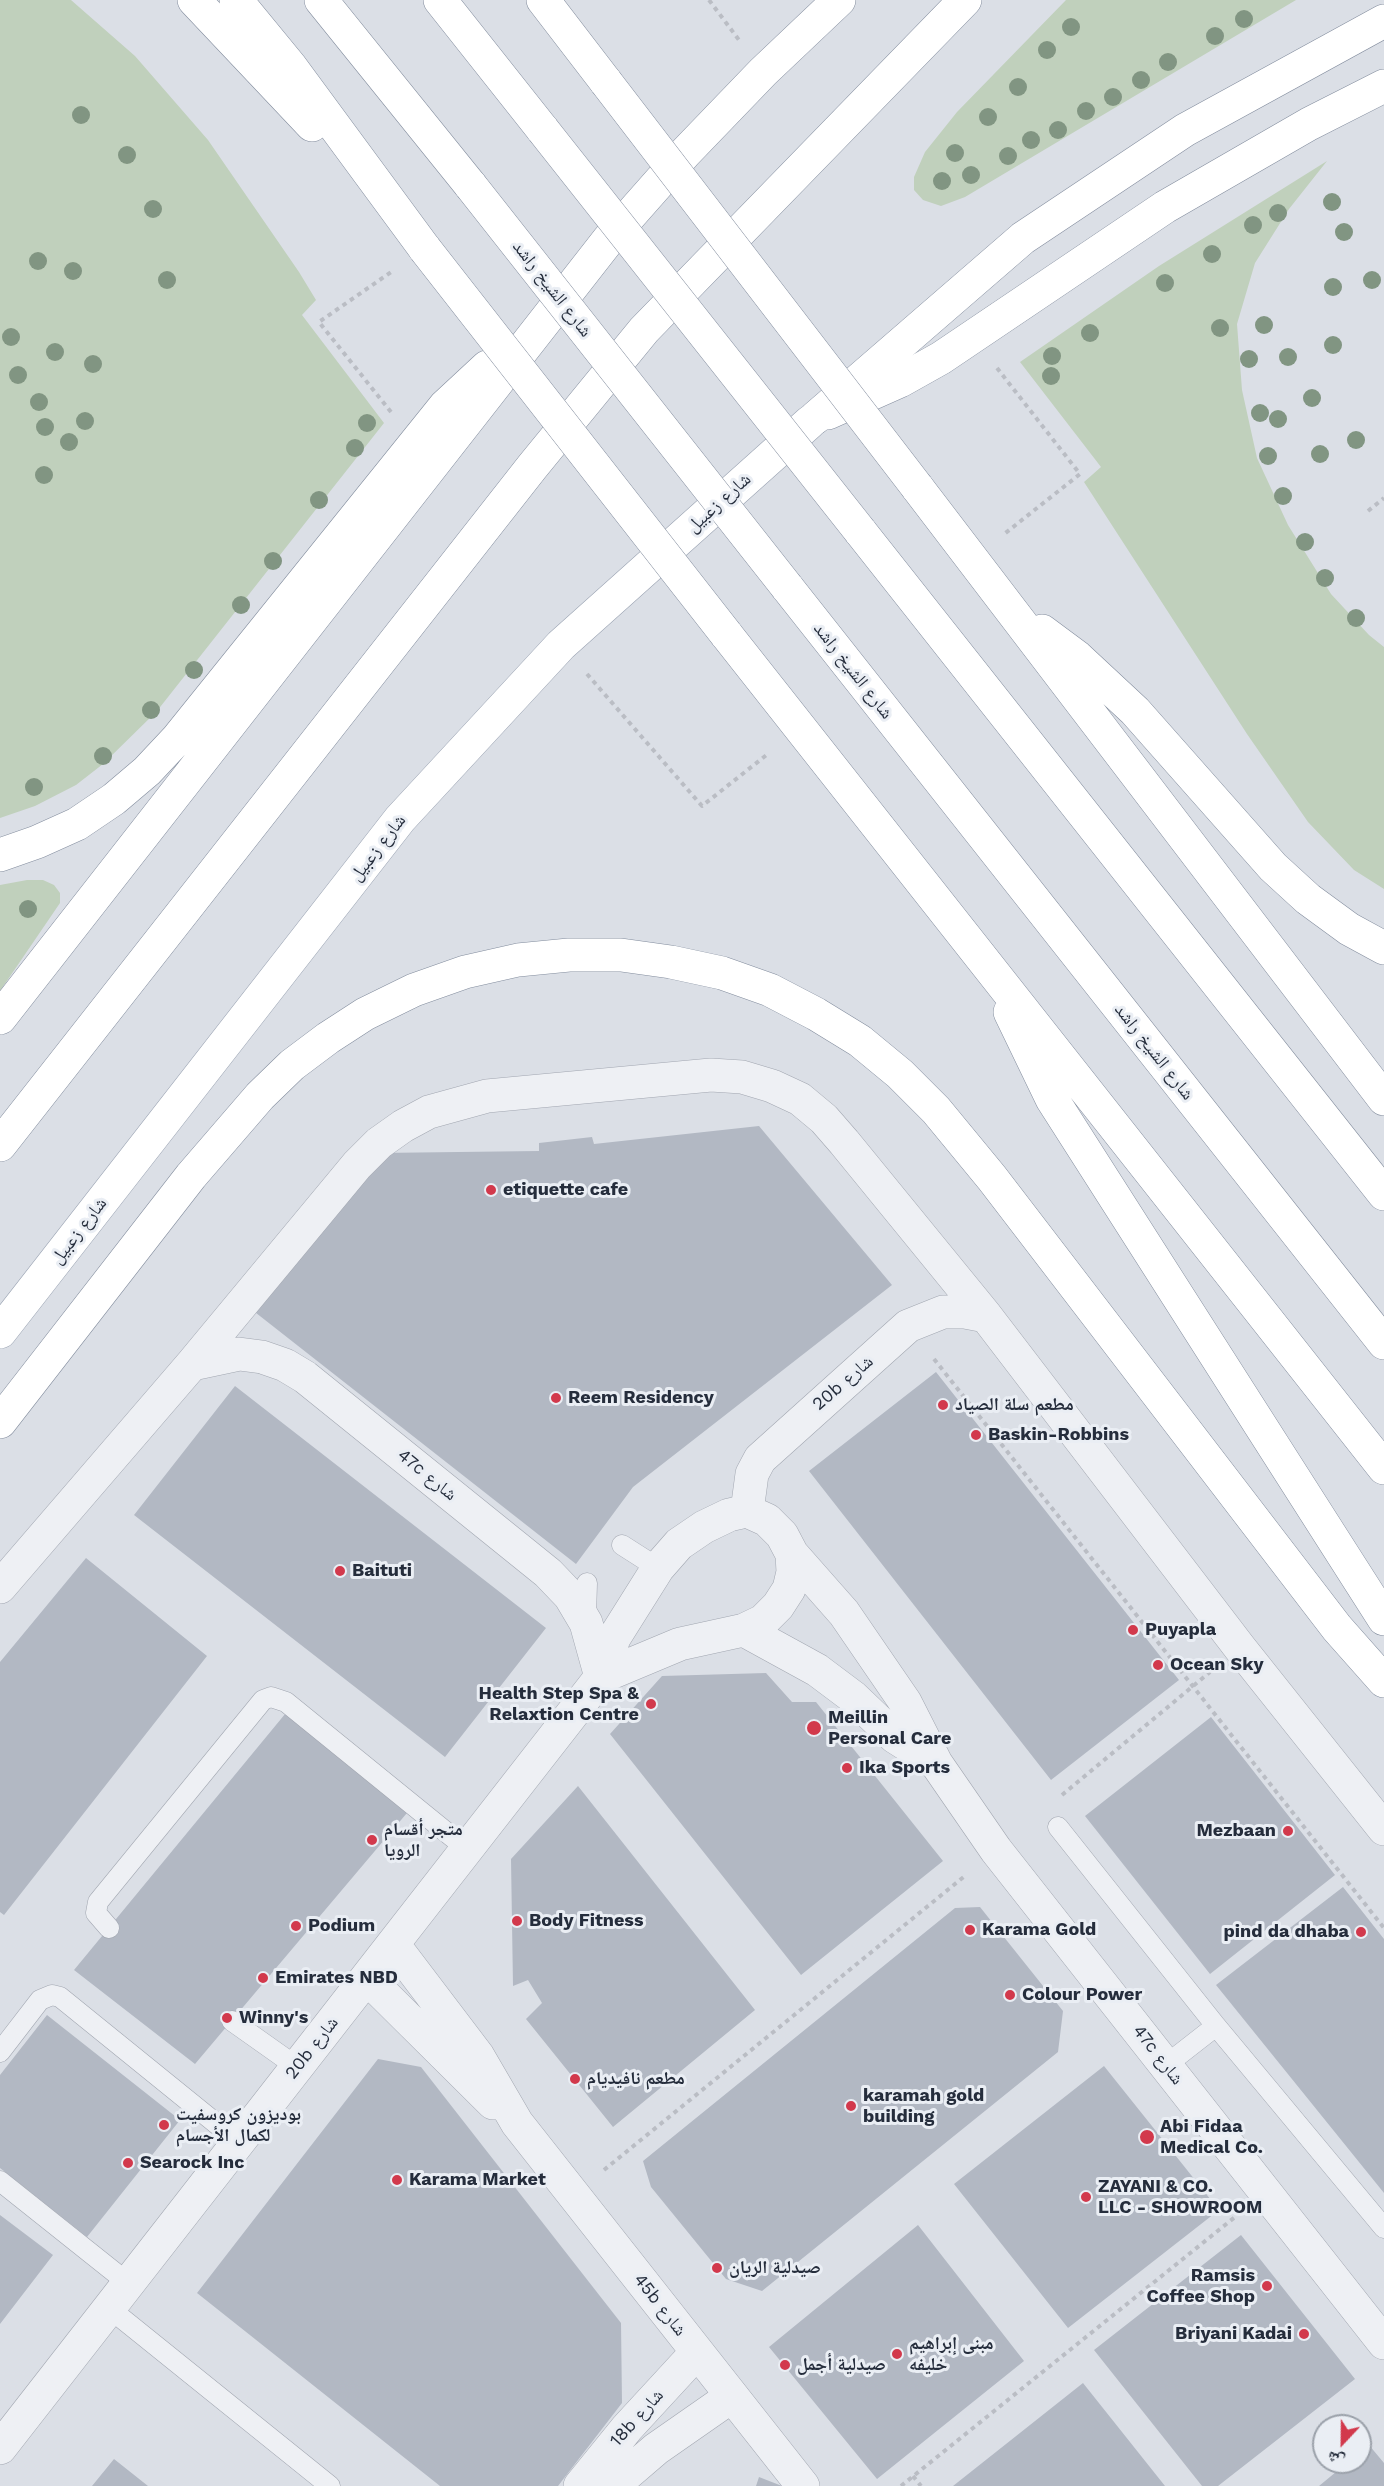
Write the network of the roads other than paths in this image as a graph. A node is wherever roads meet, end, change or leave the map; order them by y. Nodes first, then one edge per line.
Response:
1 (194, 0) edge
2 (236, 0) edge
3 (321, 0) edge
4 (440, 0) edge
5 (543, 0) edge
6 (839, 0) edge
7 (965, 0) edge
8 (1384, 21) edge
9 (1384, 86) edge
10 (370, 177) junction
11 (536, 330) junction
12 (814, 418) junction
13 (1013, 612) junction
14 (0, 855) edge
15 (1384, 948) edge
16 (995, 974) junction
17 (0, 1018) edge
18 (1384, 1098) edge
19 (0, 1145) edge
20 (1384, 1194) edge
21 (986, 1316) junction
22 (0, 1332) edge
23 (1384, 1343) edge
24 (192, 1364) junction
25 (0, 1422) edge
26 (1384, 1468) edge
27 (747, 1511) junction
28 (622, 1545) dead end
29 (792, 1554) junction
30 (658, 1568) junction
31 (587, 1583) dead end
32 (0, 1587) edge
33 (1384, 1619) edge
34 (586, 1623) junction
35 (744, 1630) junction
36 (601, 1677) junction
37 (1384, 1681) edge
38 (936, 1763) junction
39 (1058, 1827) dead end
40 (1384, 1829) edge
41 (467, 1849) junction
42 (109, 1928) dead end
43 (393, 1944) junction
44 (367, 1977) junction
45 (232, 2021) dead end
46 (1216, 2026) junction
47 (0, 2052) edge
48 (1166, 2065) junction
49 (297, 2067) junction
50 (517, 2123) junction
51 (239, 2142) junction
52 (0, 2181) edge
53 (1384, 2228) edge
54 (119, 2295) junction
55 (1384, 2343) edge
56 (697, 2352) junction
57 (732, 2396) junction
58 (0, 2448) edge
59 (330, 2486) edge
60 (579, 2486) edge
61 (613, 2486) edge
62 (803, 2486) edge

1 - 10 main road
2 - 10 main road
3 - 23 main road, شارع الشيخ راشد, bridge
4 - 20 main road, bridge
5 - 13 main road, bridge
6 - 11 main road
7 - 19 main road
8 - 12 main road, شارع زعبيل
9 - 12 main road
10 - 16 main road, bridge
11 - 14 main road
11 - 17 main road
12 - 22 main road, شارع زعبيل
13 - 15 main road
13 - 18 main road
16 - 26 main road
16 - 33 main road
21 - 24 street
21 - 27 street, 20b شارع
21 - 40 street
24 - 32 street
24 - 34 street, 47c شارع
25 - 37 main road
27 - 29 street, 47c شارع
27 - 30 street
28 - 30 lane
29 - 35 street
29 - 38 street, 47c شارع
30 - 36 street
31 - 34 lane
34 - 36 street, 47c شارع
35 - 36 street
35 - 38 street, 47c شارع
36 - 41 street, 20b شارع
38 - 48 street, 47c شارع
39 - 46 lane
41 - 42 lane
41 - 43 street, 20b شارع
43 - 44 street, 20b شارع
43 - 50 street, 45b شارع
44 - 49 street, 20b شارع
44 - 50 street, 45b شارع
45 - 49 lane
46 - 48 lane
46 - 53 lane
47 - 51 lane
48 - 55 street, 47c شارع
49 - 51 street, 20b شارع
50 - 56 street, 45b شارع
51 - 54 street, 20b شارع
52 - 54 lane
54 - 58 street, 20b شارع
54 - 59 lane
56 - 57 street, 45b شارع
56 - 60 street, 18b شارع
57 - 61 street, 18b شارع
57 - 62 street, 45b شارع

